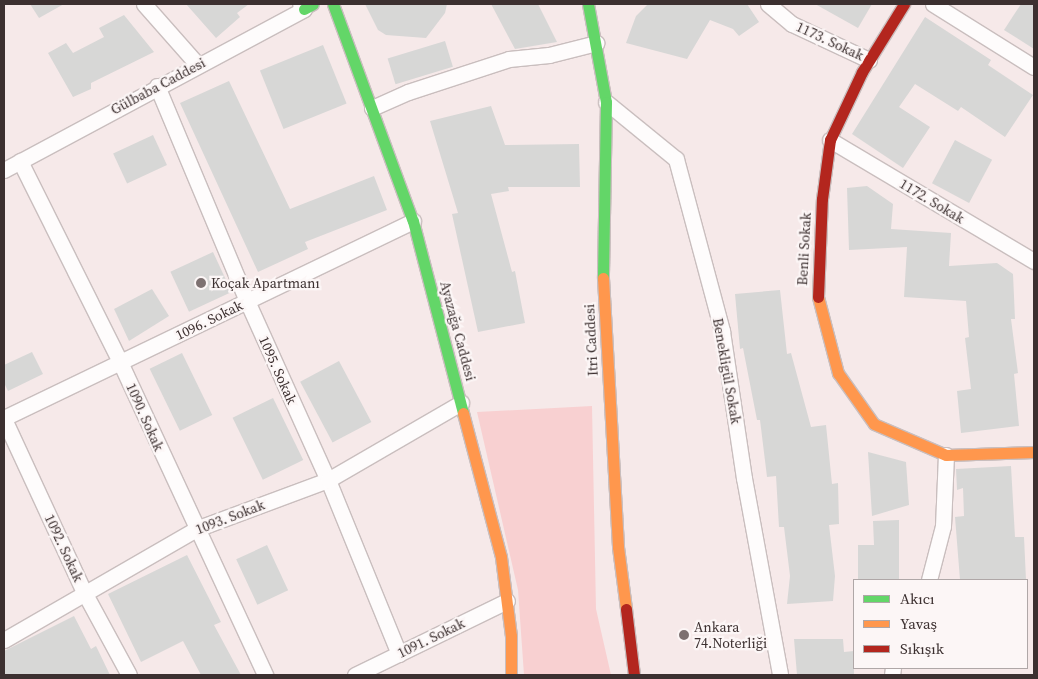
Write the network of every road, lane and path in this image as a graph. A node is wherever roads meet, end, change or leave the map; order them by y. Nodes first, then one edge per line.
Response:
1 (144, 4) edge
2 (333, 4) edge
3 (589, 4) edge
4 (768, 4) edge
5 (904, 4) edge
6 (933, 4) edge
7 (306, 5) edge
8 (596, 43) junction
9 (869, 60) junction
10 (197, 64) junction
11 (1034, 67) edge
12 (157, 86) junction
13 (606, 102) junction
14 (372, 108) junction
15 (830, 140) junction
16 (20, 161) junction
17 (4, 170) edge
18 (414, 221) junction
19 (1034, 261) edge
20 (247, 301) junction
21 (120, 362) junction
22 (461, 403) junction
23 (4, 419) edge
24 (1034, 452) edge
25 (946, 455) junction
26 (328, 480) junction
27 (196, 529) junction
28 (929, 579) edge
29 (84, 592) junction
30 (507, 601) junction
31 (4, 640) edge
32 (399, 654) junction
33 (129, 675) edge
34 (265, 675) edge
35 (355, 675) edge
36 (511, 675) edge
37 (634, 675) edge
38 (780, 675) edge

1 - 10 street
2 - 14 street, Ayazağa Caddesi
3 - 8 street, Itri Caddesi
4 - 9 street, 1173. Sokak
5 - 9 street, Benli Sokak
6 - 11 street
7 - 10 street, Gülbaba Caddesi
8 - 13 street, Itri Caddesi
8 - 14 street
9 - 15 street, Benli Sokak
10 - 12 street, Gülbaba Caddesi
12 - 16 street, Gülbaba Caddesi
12 - 20 street, 1095. Sokak
13 - 37 street, Itri Caddesi
13 - 38 street, Benekligül Sokak
14 - 18 street, Ayazağa Caddesi
15 - 19 street, 1172. Sokak
15 - 25 street, Benli Sokak
16 - 17 street, Gülbaba Caddesi
16 - 21 street, 1090. Sokak
18 - 20 street, 1096. Sokak
18 - 22 street, Ayazağa Caddesi
20 - 21 street, 1096. Sokak
20 - 26 street, 1095. Sokak
21 - 23 street, 1096. Sokak
21 - 27 street, 1090. Sokak
22 - 26 street, 1093. Sokak
22 - 30 street, Ayazağa Caddesi
23 - 29 street, 1092. Sokak
24 - 25 street, Benli Sokak
25 - 28 street
26 - 27 street, 1093. Sokak
26 - 32 street, 1095. Sokak
27 - 29 street, 1093. Sokak
27 - 34 street, 1090. Sokak
29 - 31 street, 1093. Sokak
29 - 33 street, 1092. Sokak
30 - 32 street, 1091. Sokak
30 - 36 street, Ayazağa Caddesi
32 - 35 street, 1091. Sokak

